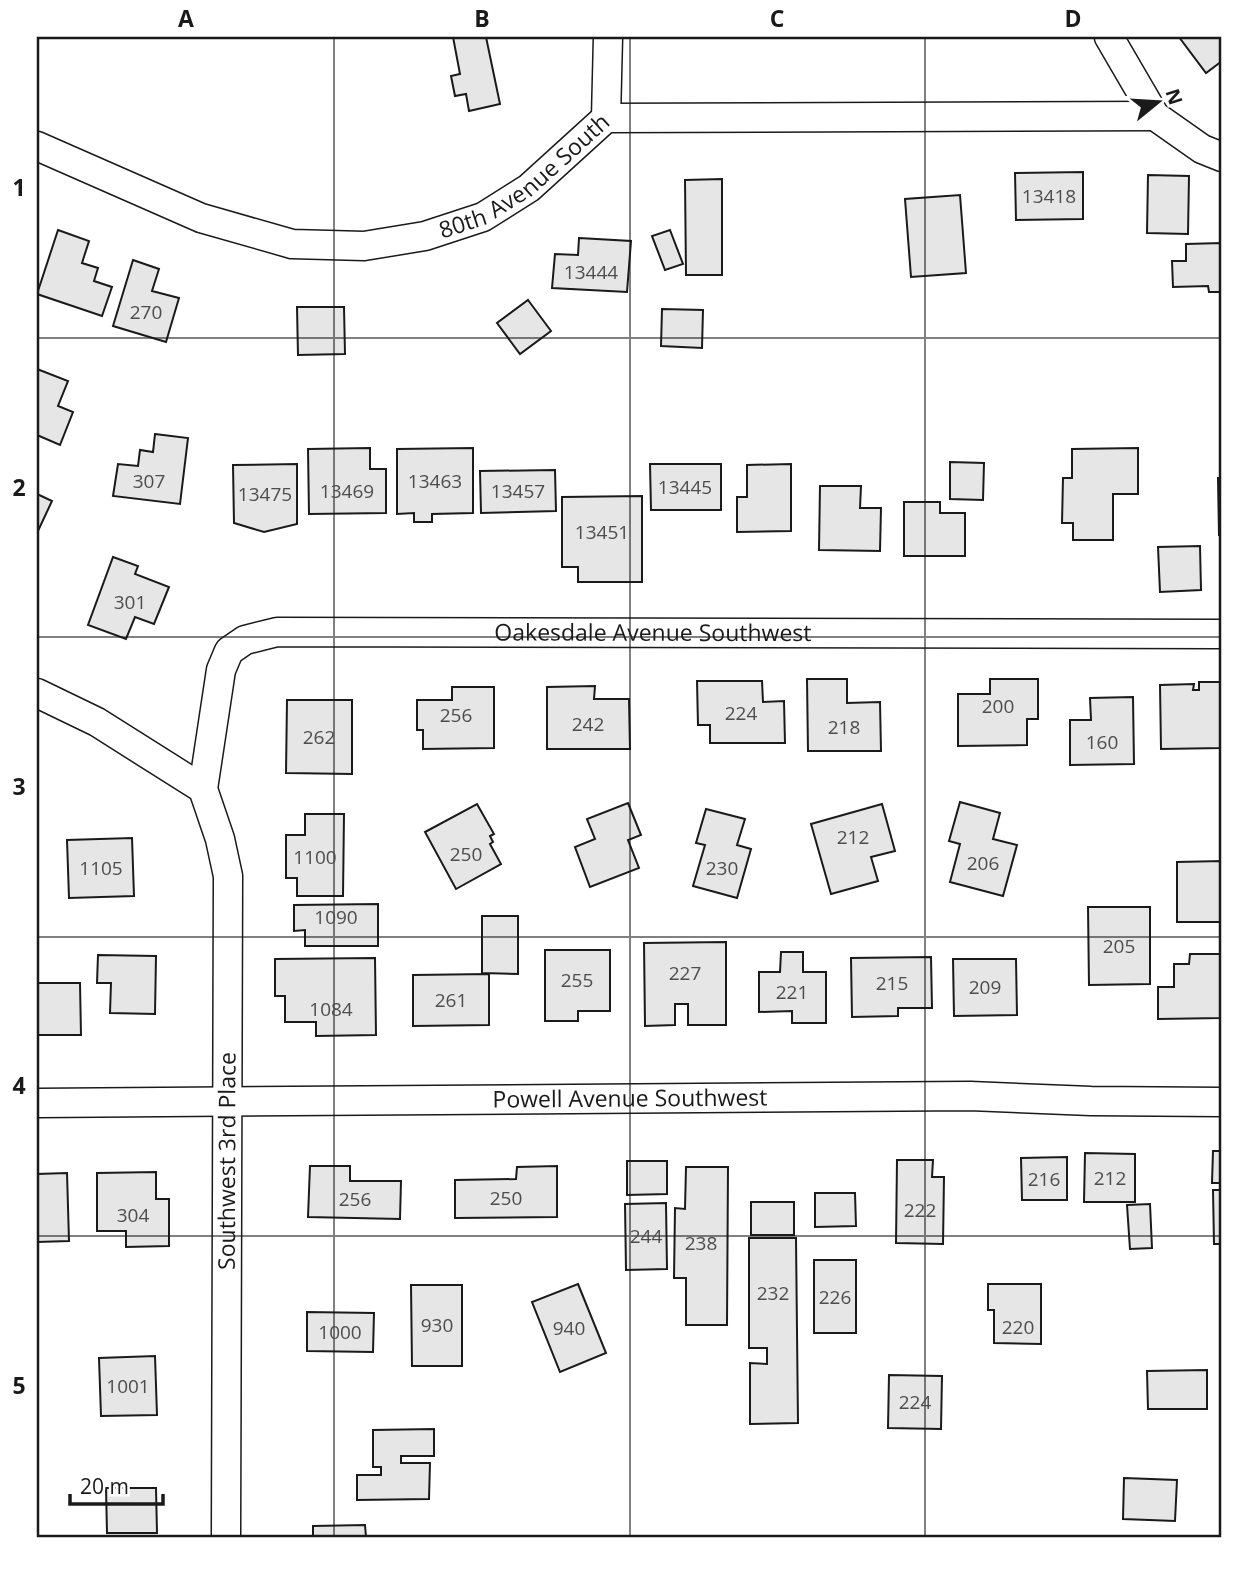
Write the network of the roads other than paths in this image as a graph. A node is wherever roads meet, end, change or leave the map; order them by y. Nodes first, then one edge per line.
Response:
1 (608, 37) edge
2 (1110, 37) edge
3 (1155, 116) junction
4 (606, 118) junction
5 (37, 146) edge
6 (1222, 157) edge
7 (1222, 634) edge
8 (37, 693) edge
9 (203, 789) junction
10 (226, 1101) junction
11 (1222, 1102) edge
12 (37, 1103) edge
13 (226, 1537) edge

1 - 4 street
2 - 3 street
3 - 4 street, 80th Avenue South
3 - 6 street
4 - 5 street, 80th Avenue South
7 - 9 street, Oakesdale Avenue Southwest
8 - 9 street
9 - 10 street, Southwest 3rd Place
10 - 11 street, Powell Avenue Southwest
10 - 12 street, Powell Avenue Southwest
10 - 13 street, Southwest 3rd Place

